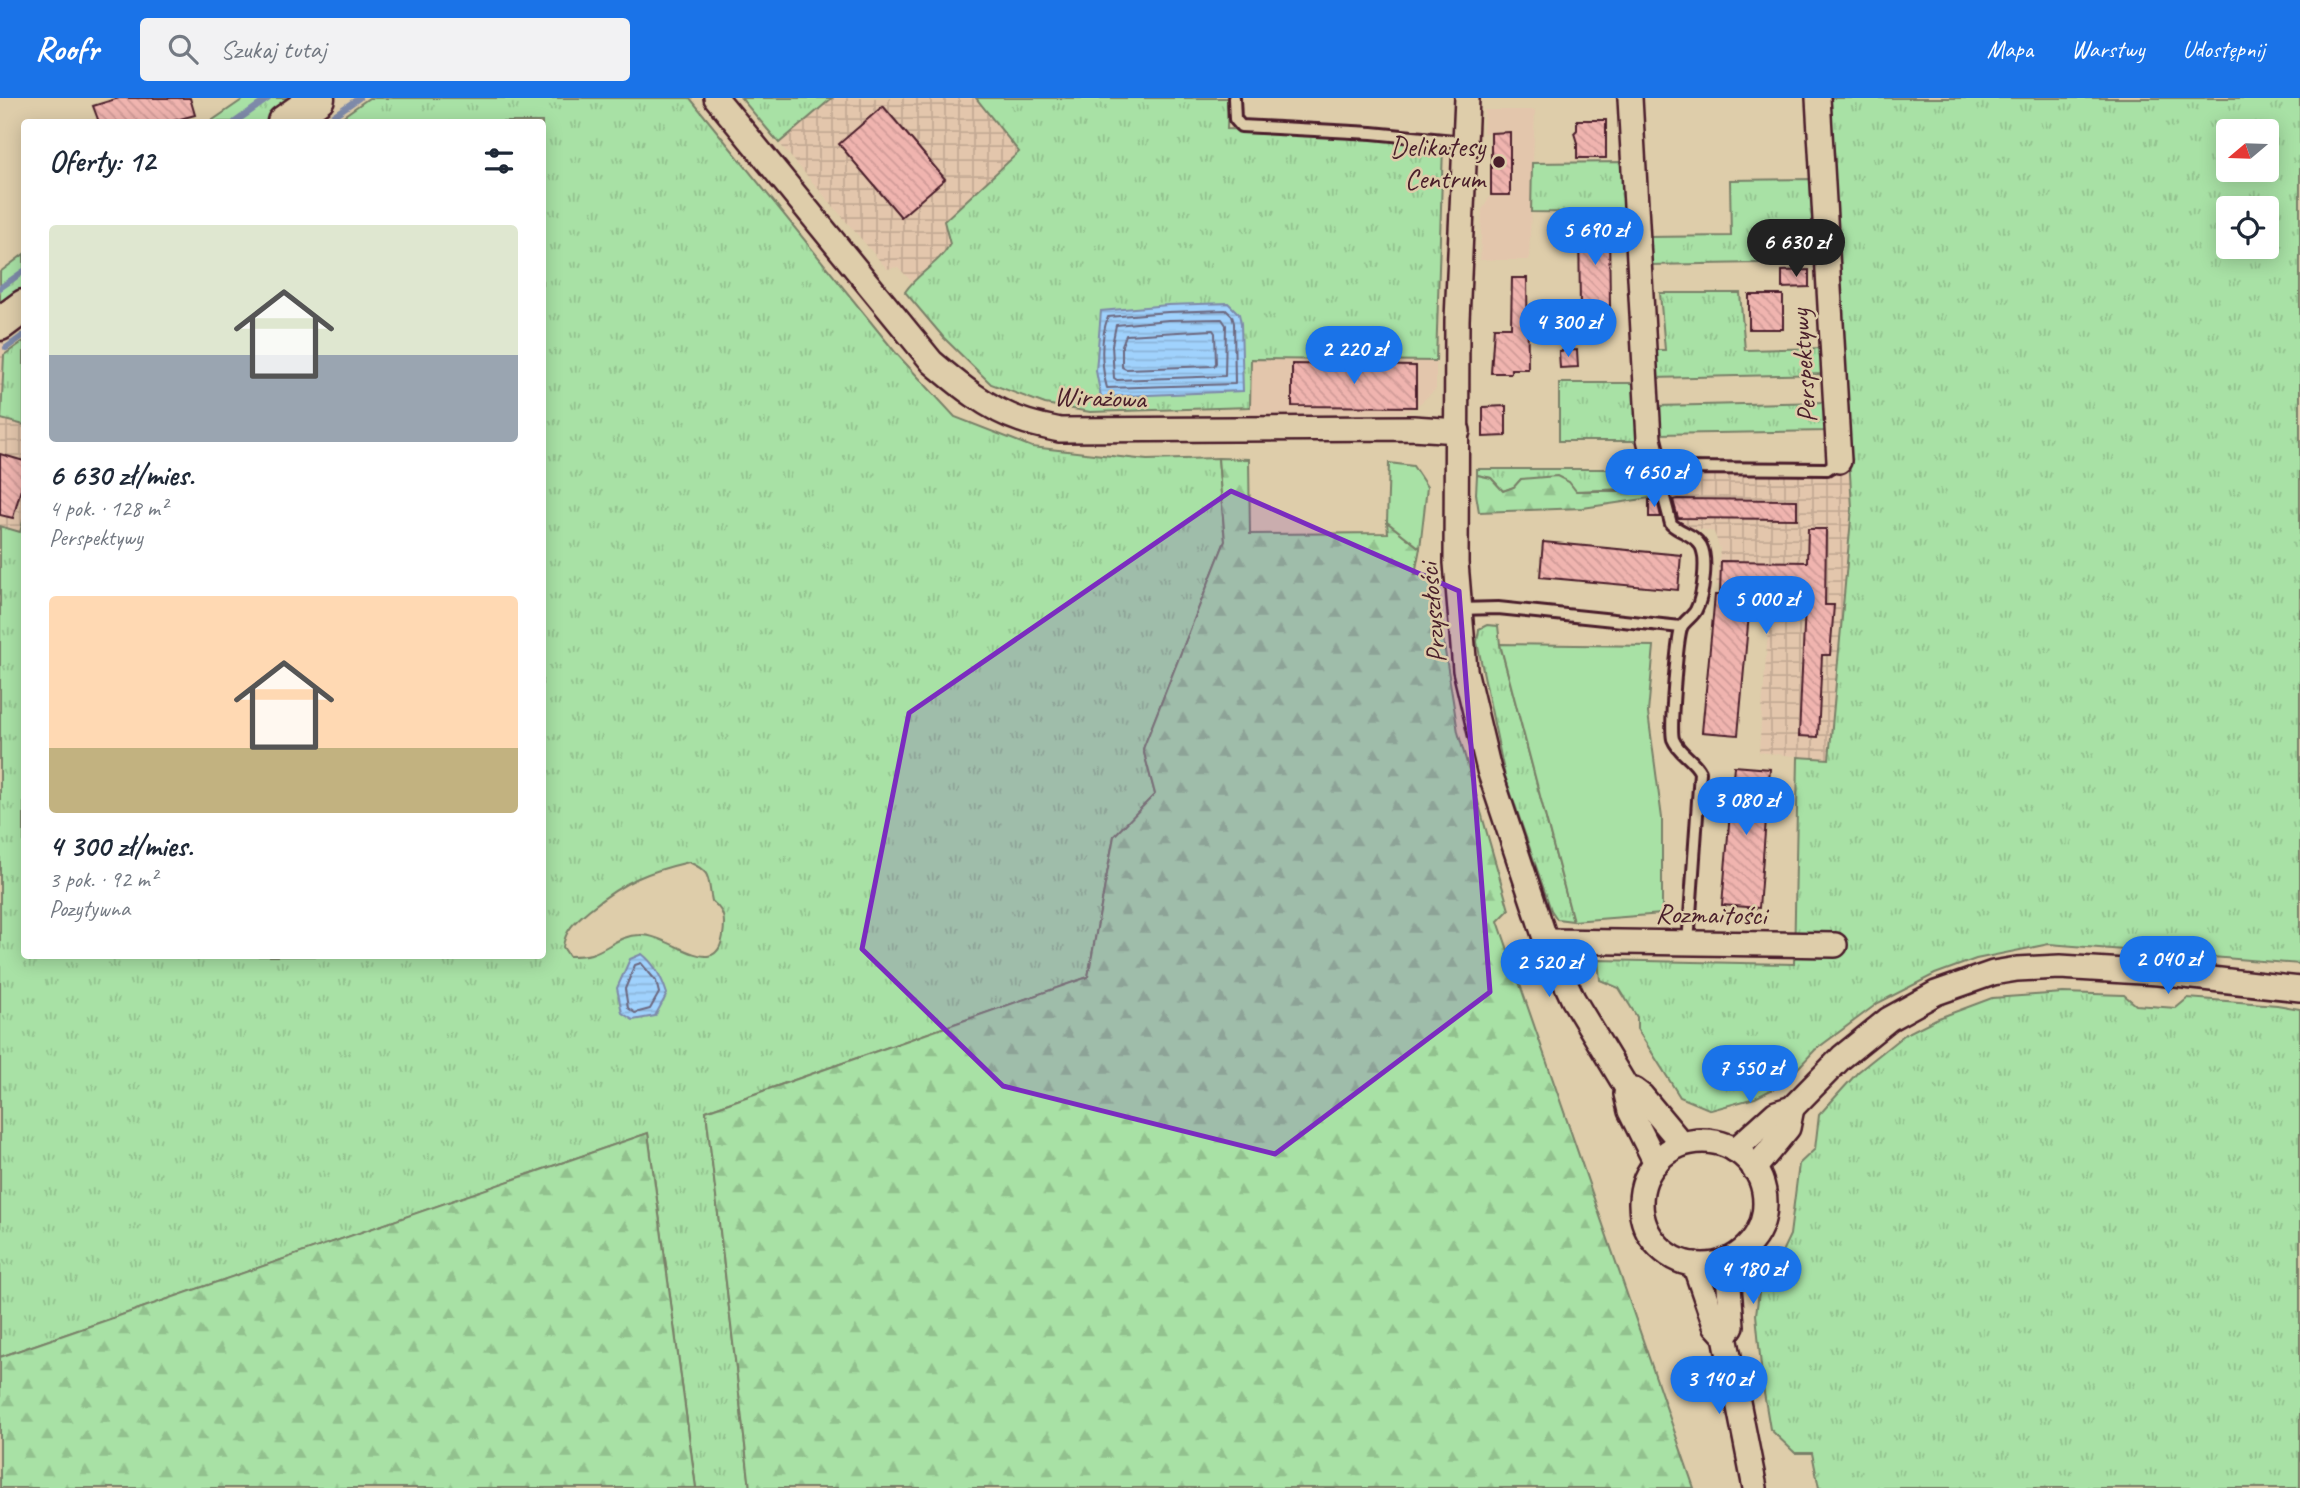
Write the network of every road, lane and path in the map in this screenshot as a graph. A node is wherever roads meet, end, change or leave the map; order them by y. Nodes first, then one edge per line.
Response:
1 (318, 98) edge
2 (716, 98) edge
3 (1234, 98) edge
4 (1467, 98) edge
5 (1630, 98) edge
6 (1818, 98) edge
7 (288, 119) edge
8 (1464, 142) junction
9 (21, 308) edge
10 (0, 324) edge
11 (1458, 431) junction
12 (1839, 461) joint
13 (1656, 468) junction
14 (1458, 609) junction
15 (1681, 627) junction
16 (1546, 941) junction
17 (1688, 944) junction
18 (1835, 945) dead end
19 (2300, 989) edge
20 (1628, 1090) junction
21 (1791, 1108) junction
22 (1682, 1144) junction
23 (1735, 1150) junction
24 (1656, 1163) junction
25 (1754, 1169) junction
26 (1727, 1260) junction
27 (1694, 1264) junction
28 (1725, 1336) junction
29 (1755, 1488) edge

1 - 7 street
2 - 11 street, Wirażowa
3 - 8 lane
4 - 8 street, Przyszłości
5 - 13 street
6 - 12 street, Perspektywy
8 - 11 street, Przyszłości
9 - 10 street
11 - 14 street, Przyszłości
12 - 13 lane
13 - 15 lane
14 - 15 lane
14 - 16 street, Przyszłości
15 - 17 lane
16 - 17 street, Rozmaitości
16 - 20 street, Przyszłości
17 - 18 street, Rozmaitości
19 - 21 street
20 - 22 street, Przyszłości
20 - 24 street, Przyszłości
21 - 23 street
21 - 25 street
22 - 23 street
22 - 24 street
23 - 25 street
24 - 27 street
25 - 26 street
26 - 27 street
26 - 28 street
27 - 28 street
28 - 29 street

